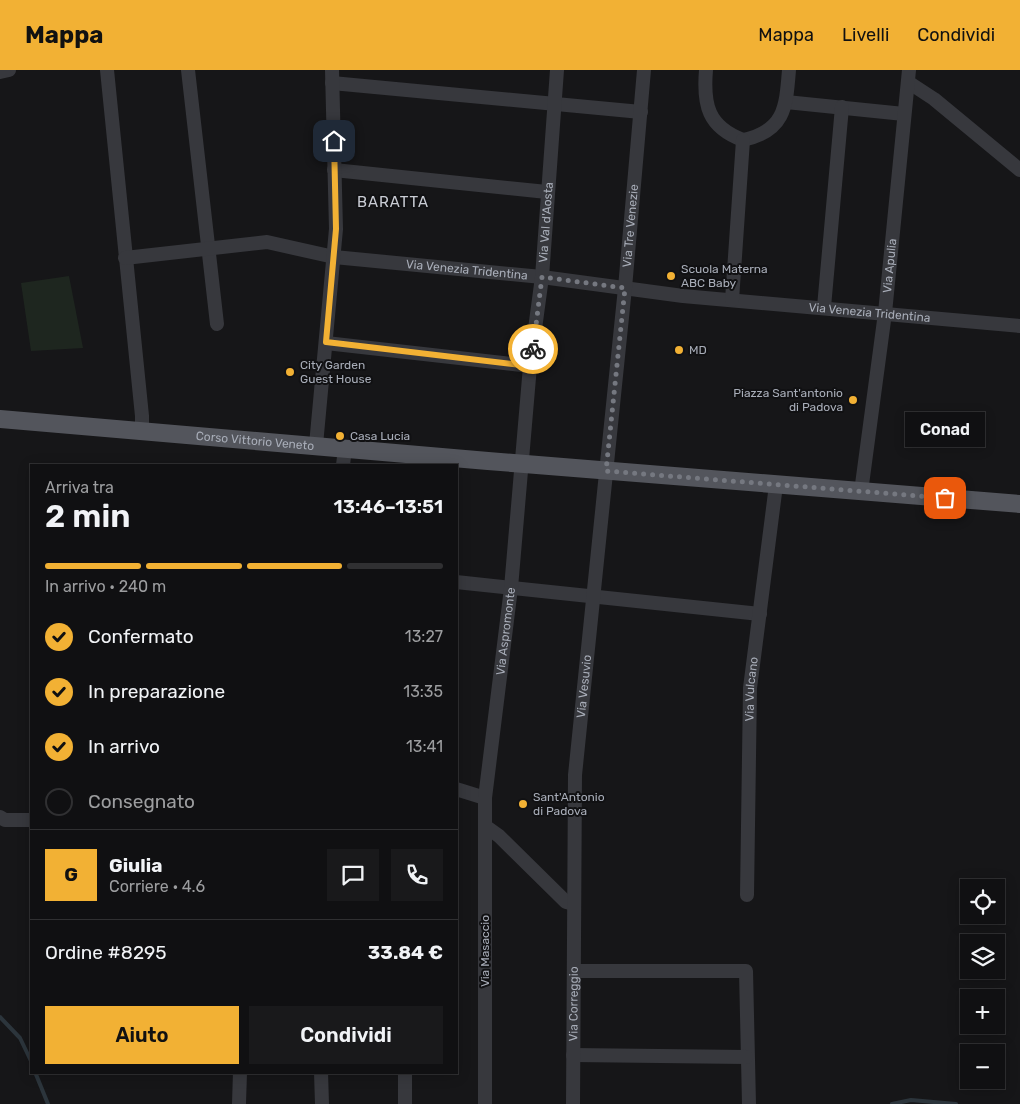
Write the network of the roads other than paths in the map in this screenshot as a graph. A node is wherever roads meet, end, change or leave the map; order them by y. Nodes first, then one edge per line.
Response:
1 (9, 70) edge
2 (107, 70) edge
3 (188, 70) edge
4 (557, 70) edge
5 (644, 70) edge
6 (706, 70) edge
7 (789, 70) edge
8 (0, 72) edge
9 (908, 76) edge
10 (332, 77) edge
11 (555, 102) junction
12 (786, 102) junction
13 (842, 107) junction
14 (641, 112) junction
15 (904, 114) junction
16 (743, 140) junction
17 (334, 170) junction
18 (1020, 170) edge
19 (547, 192) junction
20 (209, 248) junction
21 (334, 257) junction
22 (125, 258) junction
23 (542, 277) junction
24 (625, 288) junction
25 (732, 300) junction
26 (824, 308) junction
27 (885, 313) junction
28 (217, 324) dead end
29 (1020, 326) edge
30 (326, 342) junction
31 (530, 366) junction
32 (0, 419) edge
33 (142, 430) junction
34 (316, 445) junction
35 (344, 457) edge
36 (523, 464) junction
37 (606, 471) junction
38 (776, 485) junction
39 (861, 492) junction
40 (1020, 504) edge
41 (458, 582) edge
42 (511, 588) junction
43 (594, 597) junction
44 (760, 614) junction
45 (458, 791) edge
46 (485, 798) junction
47 (0, 817) edge
48 (30, 820) edge
49 (484, 826) junction
50 (747, 895) dead end
51 (574, 904) junction
52 (574, 971) junction
53 (573, 1055) junction
54 (746, 1056) junction
55 (240, 1074) edge
56 (321, 1074) edge
57 (405, 1074) edge
58 (239, 1104) edge
59 (322, 1104) edge
60 (405, 1104) edge
61 (484, 1104) edge
62 (573, 1104) edge
63 (749, 1104) edge

1 - 8 street
2 - 22 street
3 - 20 street
4 - 11 street, Via Val d'Aosta
5 - 14 street, Via Tre Venezie
6 - 16 street
7 - 12 street
9 - 15 street, Via Apulia
9 - 18 street
10 - 11 street
10 - 17 street
11 - 14 street
11 - 19 street, Via Val d'Aosta
12 - 13 street
12 - 16 street
13 - 15 street
13 - 26 street
14 - 24 street, Via Tre Venezie
15 - 27 street, Via Apulia
16 - 25 street
17 - 19 street
17 - 21 street
19 - 23 street, Via Val d'Aosta
20 - 21 street, Via Venezia Tridentina
20 - 22 street, Via Venezia Tridentina
20 - 28 street
21 - 23 street, Via Venezia Tridentina
21 - 30 street
22 - 33 street
23 - 24 street, Via Venezia Tridentina
23 - 31 street, Via Val d'Aosta
24 - 25 street, Via Venezia Tridentina
24 - 37 street, Via Tre Venezie
25 - 26 street, Via Venezia Tridentina
26 - 27 street, Via Venezia Tridentina
27 - 29 street, Via Venezia Tridentina
27 - 39 street, Via Apulia
30 - 31 street
30 - 34 street
31 - 36 street, Via Val d'Aosta
32 - 33 main road, Corso Vittorio Veneto
33 - 34 main road, Corso Vittorio Veneto
34 - 35 main road, Corso Vittorio Veneto
35 - 36 main road, Corso Vittorio Veneto
36 - 37 main road, Corso Vittorio Veneto
36 - 42 street, Via Aspromonte
37 - 38 main road, Corso Vittorio Veneto
37 - 43 street, Via Vesuvio
38 - 39 main road, Corso Vittorio Veneto
38 - 44 street, Via Vulcano
39 - 40 main road, Corso Vittorio Veneto
41 - 42 street
42 - 43 street
42 - 46 street, Via Aspromonte
43 - 44 street
43 - 51 street, Via Vesuvio
44 - 50 street, Via Vulcano
45 - 46 street
46 - 49 street, Via Masaccio
47 - 48 street
49 - 51 street
49 - 61 street, Via Masaccio
51 - 52 street, Via Correggio
52 - 53 street, Via Correggio
52 - 54 street
53 - 54 street
53 - 62 street, Via Correggio
54 - 63 street
55 - 58 street
56 - 59 street
57 - 60 street

